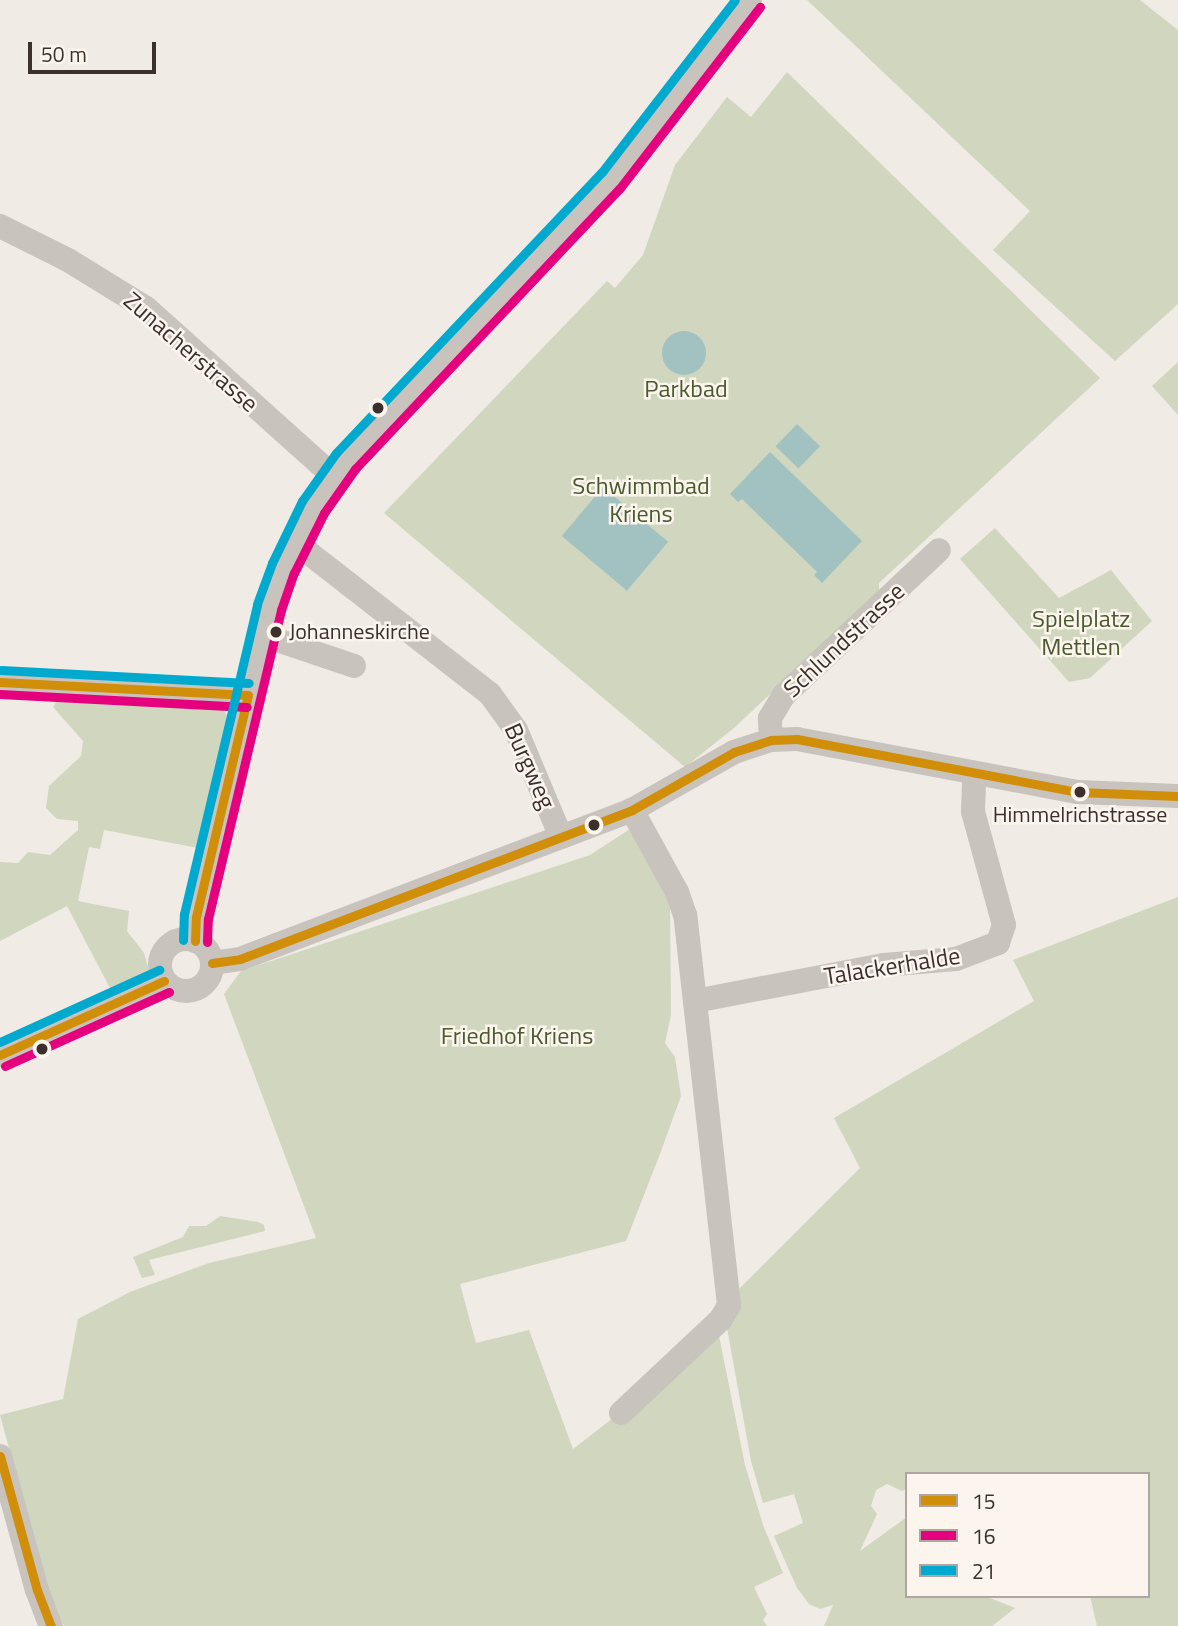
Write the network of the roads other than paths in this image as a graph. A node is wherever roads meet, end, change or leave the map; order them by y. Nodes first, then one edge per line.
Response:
1 (750, 0) edge
2 (0, 226) edge
3 (333, 476) junction
4 (293, 545) junction
5 (939, 550) dead end
6 (262, 635) junction
7 (355, 666) dead end
8 (0, 682) edge
9 (248, 695) junction
10 (771, 740) junction
11 (974, 775) junction
12 (1178, 796) edge
13 (632, 810) junction
14 (561, 837) junction
15 (195, 940) junction
16 (212, 963) junction
17 (164, 981) junction
18 (695, 1000) junction
19 (0, 1055) edge
20 (621, 1413) dead end
21 (0, 1456) edge
22 (51, 1626) edge

1 - 3 street
2 - 3 street, Zunacherstrasse
3 - 4 street
4 - 6 street
4 - 14 street, Burgweg
5 - 10 street, Schlundstrasse
6 - 7 street
6 - 9 street
8 - 9 street
9 - 15 street
10 - 11 street
10 - 13 street
11 - 12 street
11 - 18 street, Talackerhalde
13 - 14 street
13 - 18 street
14 - 16 street
15 - 16 street
15 - 17 street
16 - 17 street
17 - 19 street
18 - 20 street
21 - 22 street

